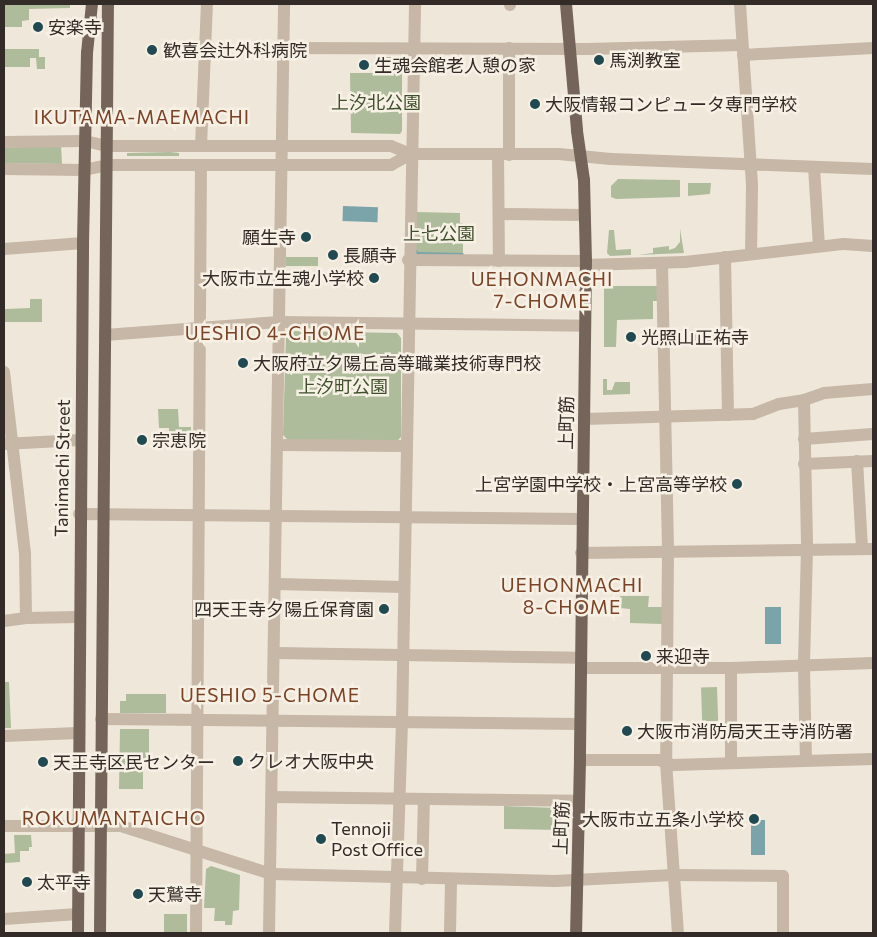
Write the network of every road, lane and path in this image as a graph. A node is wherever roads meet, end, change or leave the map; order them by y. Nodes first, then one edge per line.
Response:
1 (86, 4) edge
2 (92, 4) edge
3 (108, 4) edge
4 (112, 4) edge
5 (207, 4) edge
6 (284, 4) edge
7 (414, 4) edge
8 (566, 4) edge
9 (740, 4) edge
10 (284, 48) junction
11 (413, 48) junction
12 (509, 48) junction
13 (570, 48) junction
14 (873, 48) edge
15 (743, 50) junction
16 (88, 53) junction
17 (108, 55) junction
18 (85, 141) junction
19 (4, 142) edge
20 (107, 146) junction
21 (201, 146) junction
22 (281, 146) junction
23 (411, 154) junction
24 (504, 154) junction
25 (580, 155) junction
26 (750, 164) junction
27 (107, 165) junction
28 (201, 166) junction
29 (281, 167) junction
30 (814, 167) junction
31 (873, 169) edge
32 (4, 170) edge
33 (84, 170) junction
34 (499, 214) junction
35 (584, 215) junction
36 (82, 243) junction
37 (819, 246) junction
38 (873, 246) edge
39 (4, 249) edge
40 (751, 254) junction
41 (725, 257) junction
42 (408, 260) junction
43 (499, 261) junction
44 (585, 263) junction
45 (662, 263) junction
46 (279, 322) junction
47 (408, 325) junction
48 (585, 326) junction
49 (198, 329) junction
50 (105, 336) junction
51 (728, 336) junction
52 (664, 338) junction
53 (4, 372) edge
54 (873, 389) edge
55 (804, 400) junction
56 (728, 414) junction
57 (665, 417) junction
58 (584, 419) junction
59 (873, 434) edge
60 (804, 439) junction
61 (80, 440) junction
62 (8, 444) edge
63 (277, 445) junction
64 (406, 446) junction
65 (857, 461) junction
66 (873, 461) edge
67 (804, 464) junction
68 (79, 514) junction
69 (104, 514) junction
70 (198, 515) junction
71 (276, 516) junction
72 (406, 516) junction
73 (581, 519) junction
74 (807, 549) junction
75 (868, 549) edge
76 (668, 552) junction
77 (581, 553) junction
78 (276, 584) junction
79 (404, 587) junction
80 (78, 617) junction
81 (26, 618) junction
82 (4, 621) edge
83 (275, 653) junction
84 (403, 656) junction
85 (581, 663) junction
86 (873, 663) edge
87 (804, 667) junction
88 (731, 668) junction
89 (667, 669) junction
90 (101, 719) junction
91 (198, 722) junction
92 (273, 722) junction
93 (402, 723) junction
94 (580, 724) junction
95 (78, 733) junction
96 (4, 736) edge
97 (580, 760) junction
98 (873, 760) edge
99 (806, 761) junction
100 (666, 762) junction
101 (731, 762) junction
102 (272, 797) junction
103 (399, 799) junction
104 (424, 800) junction
105 (579, 801) junction
106 (4, 826) edge
107 (78, 826) junction
108 (100, 826) junction
109 (197, 850) junction
110 (271, 874) junction
111 (673, 875) junction
112 (397, 878) junction
113 (422, 878) junction
114 (450, 879) junction
115 (577, 881) junction
116 (78, 914) junction
117 (4, 919) edge
118 (78, 933) edge
119 (100, 933) edge
120 (196, 933) edge
121 (269, 933) edge
122 (395, 933) edge
123 (450, 933) edge
124 (576, 933) edge
125 (678, 933) edge
126 (784, 933) edge

1 - 16 main road
2 - 16 main road, Tanimachi Street
3 - 17 main road
4 - 17 main road
5 - 21 street
6 - 10 street
7 - 11 street
8 - 13 main road, 上町筋
9 - 15 street
10 - 11 street
10 - 22 street
11 - 12 street
11 - 23 street
12 - 13 street
12 - 24 street
13 - 15 street
13 - 25 main road, 上町筋
14 - 15 street
15 - 26 street
16 - 18 main road, Tanimachi Street
17 - 20 main road
18 - 19 street
18 - 20 street
18 - 33 main road, Tanimachi Street
20 - 21 street
20 - 27 main road
21 - 22 street
22 - 23 street
22 - 29 street
23 - 24 street
23 - 29 street
23 - 42 street
24 - 25 street
24 - 34 street
25 - 26 street
25 - 35 main road, 上町筋
26 - 30 street
26 - 40 street
27 - 28 street
27 - 33 street
27 - 50 main road
28 - 29 street
28 - 49 street
29 - 46 street
30 - 31 street
30 - 37 street
32 - 33 street
33 - 36 main road, Tanimachi Street
34 - 35 street
34 - 43 street
35 - 44 main road, 上町筋
36 - 39 street
36 - 61 main road, Tanimachi Street
37 - 38 street
37 - 40 street
40 - 41 street
41 - 45 street
41 - 51 street
42 - 43 street
42 - 47 street
43 - 44 street
44 - 45 street
44 - 48 main road, 上町筋
45 - 52 street
46 - 47 street
46 - 49 street
46 - 63 street
47 - 48 street
47 - 64 street
48 - 58 main road, 上町筋
49 - 50 street
49 - 70 street
50 - 69 main road
51 - 52 street
51 - 56 street
52 - 57 street
53 - 62 street
54 - 55 street
55 - 56 street
55 - 60 street
56 - 57 street
57 - 58 street
57 - 76 street
58 - 73 main road, 上町筋
59 - 60 street
60 - 67 street
61 - 62 street
61 - 68 main road, Tanimachi Street
62 - 81 street
63 - 64 street
63 - 71 street
64 - 72 street
65 - 66 street
65 - 67 street
65 - 75 street
67 - 74 street
68 - 69 street
68 - 80 main road, Tanimachi Street
69 - 70 street
69 - 90 main road
70 - 71 street
70 - 91 street
71 - 72 street
71 - 78 street
72 - 73 street
72 - 79 street
73 - 77 main road, 上町筋
74 - 75 street
74 - 76 street
74 - 87 street
76 - 77 street
76 - 89 street
77 - 85 main road, 上町筋
78 - 79 street
78 - 83 street
79 - 84 street
80 - 81 street
80 - 95 main road, Tanimachi Street
81 - 82 street
83 - 84 street
83 - 92 street
84 - 85 street
84 - 93 street
85 - 89 street
85 - 94 main road, 上町筋
86 - 87 street
87 - 88 street
87 - 99 street
88 - 89 street
88 - 101 street
89 - 100 street
90 - 91 street
90 - 108 main road
91 - 92 street
91 - 109 street
92 - 93 street
92 - 102 street
93 - 94 street
93 - 103 street
94 - 97 main road, 上町筋
95 - 96 street
95 - 107 main road, Tanimachi Street
97 - 100 street
97 - 105 main road, 上町筋
98 - 99 street
99 - 101 street
100 - 101 street
100 - 111 street
102 - 103 street
102 - 110 street
103 - 104 street
103 - 112 street
104 - 105 street
104 - 113 street
105 - 115 main road, 上町筋
106 - 107 street
107 - 108 street
107 - 116 main road, Tanimachi Street
108 - 109 street
108 - 119 main road
109 - 110 street
109 - 120 street
110 - 112 street
110 - 121 street
111 - 115 street
111 - 125 street
111 - 126 street
112 - 113 street
112 - 122 street
113 - 114 street
114 - 115 street
114 - 123 street
115 - 124 main road, 上町筋
116 - 117 street
116 - 118 main road, Tanimachi Street

